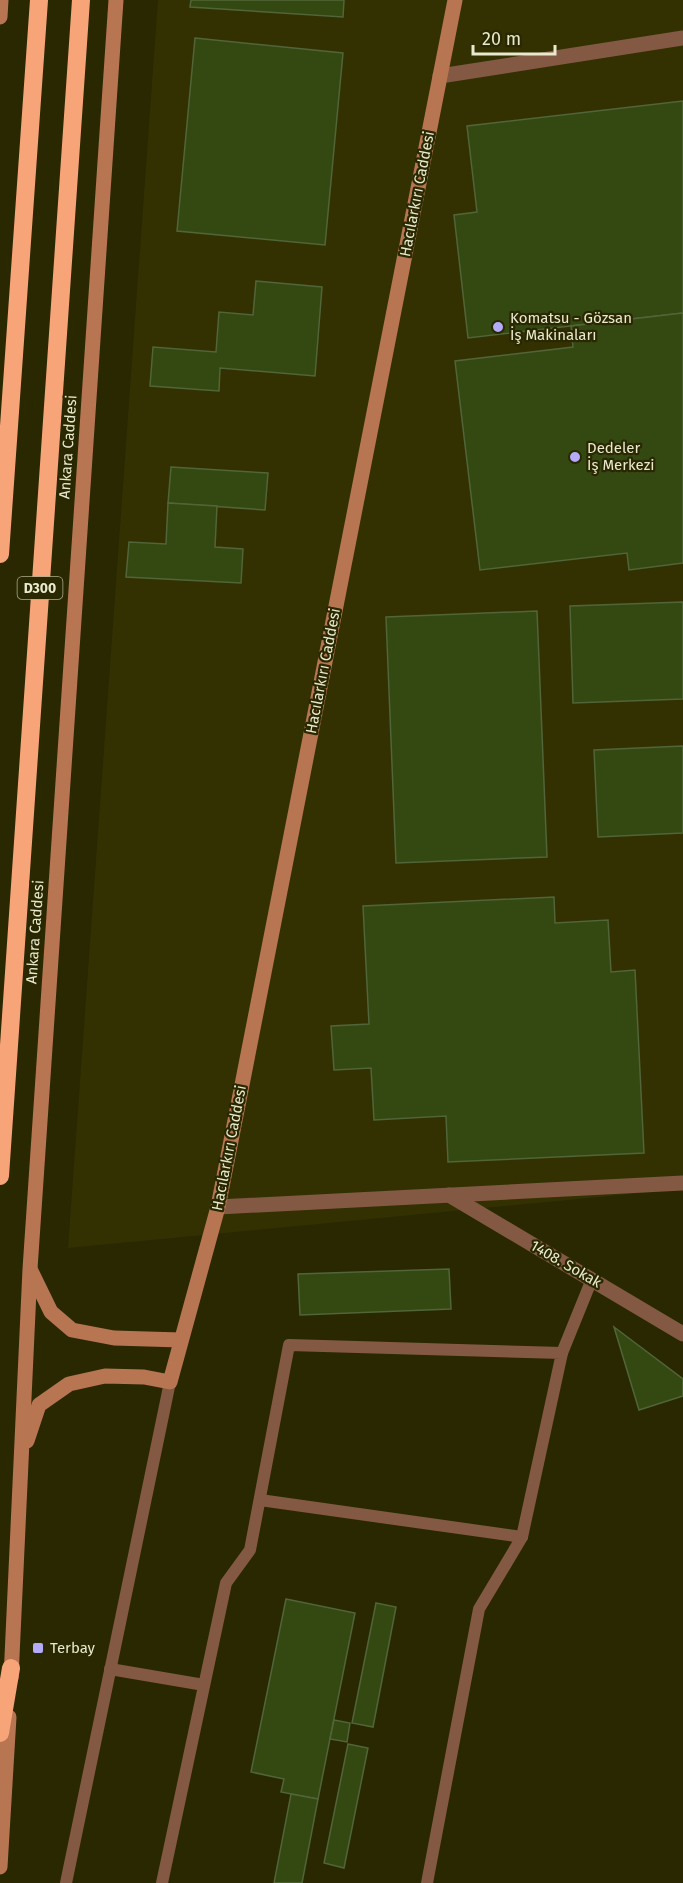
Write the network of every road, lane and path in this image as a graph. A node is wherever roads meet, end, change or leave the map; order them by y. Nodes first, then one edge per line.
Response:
1 (1, 0) edge
2 (39, 0) edge
3 (81, 0) edge
4 (116, 0) edge
5 (455, 0) edge
6 (0, 17) edge
7 (683, 38) edge
8 (440, 76) junction
9 (0, 554) edge
10 (0, 1176) edge
11 (683, 1183) edge
12 (449, 1195) junction
13 (218, 1207) junction
14 (30, 1269) junction
15 (592, 1279) junction
16 (683, 1334) edge
17 (181, 1340) junction
18 (562, 1353) junction
19 (170, 1382) junction
20 (21, 1461) junction
21 (260, 1500) junction
22 (522, 1537) junction
23 (11, 1668) junction
24 (110, 1669) junction
25 (204, 1685) junction
26 (0, 1733) edge
27 (0, 1867) edge
28 (66, 1883) edge
29 (162, 1883) edge
30 (427, 1883) edge

1 - 6 main road
2 - 9 highway
3 - 10 highway, Ankara Caddesi / D300
4 - 14 main road, Ankara Caddesi
5 - 8 main road, Hacılarkırı Caddesi
7 - 8 street
8 - 13 main road, Hacılarkırı Caddesi
11 - 12 street
12 - 13 street
12 - 15 street, 1408. Sokak
13 - 17 main road, Hacılarkırı Caddesi
14 - 17 main road
14 - 20 main road, Ankara Caddesi
15 - 16 street, 1408. Sokak
15 - 18 lane
17 - 19 main road, Hacılarkırı Caddesi
18 - 21 lane
18 - 22 lane
19 - 20 main road
19 - 24 lane
20 - 23 main road, Ankara Caddesi
21 - 22 lane
21 - 25 lane
22 - 30 lane
23 - 26 highway
23 - 27 main road, Ankara Caddesi
24 - 25 lane
24 - 28 lane
25 - 29 lane

